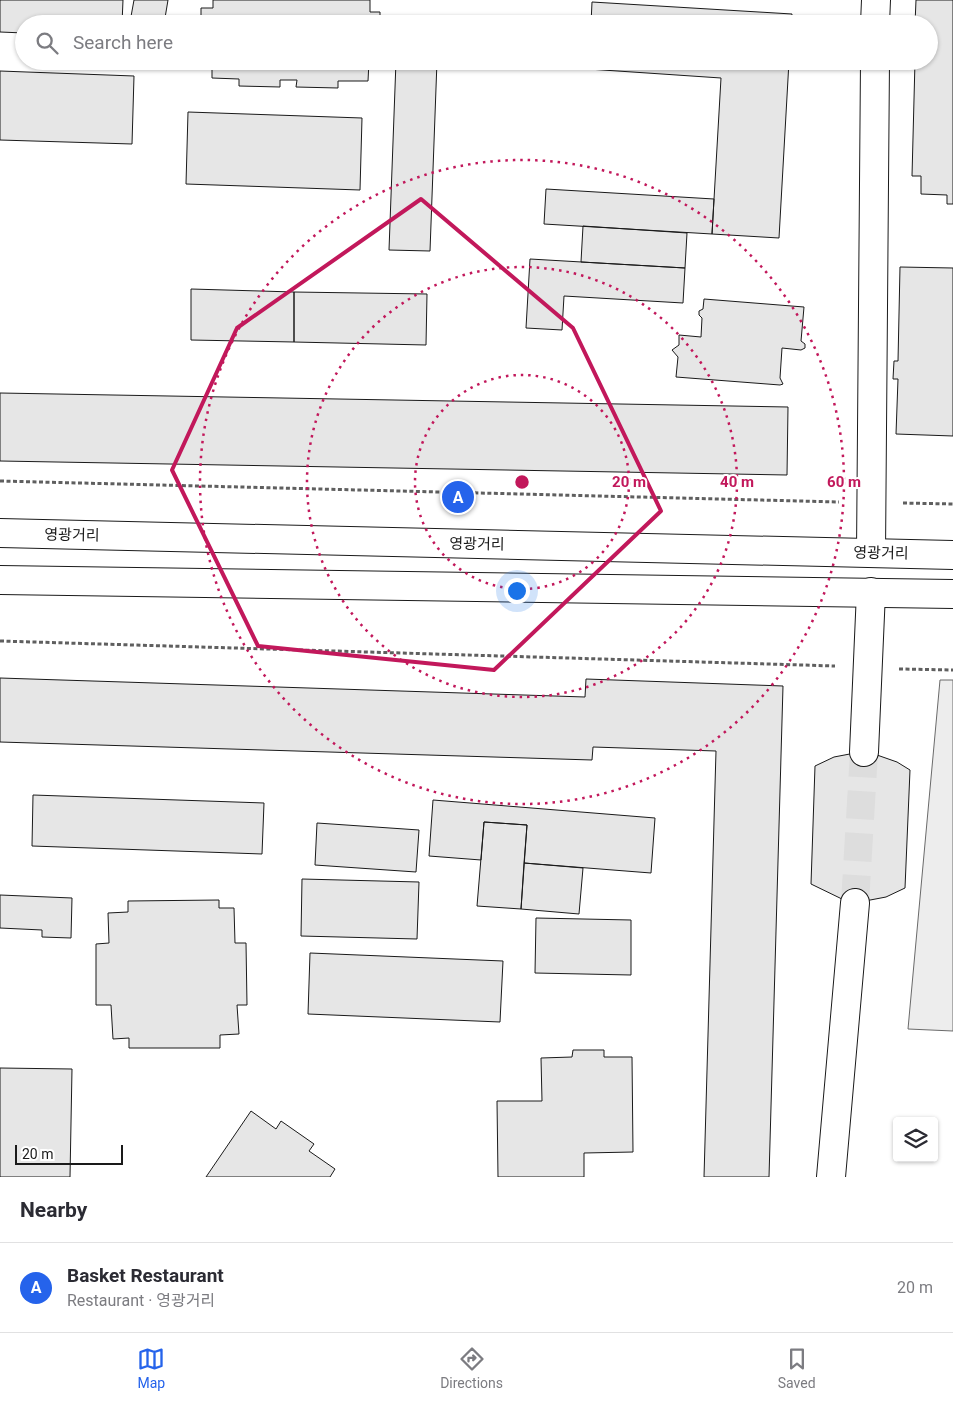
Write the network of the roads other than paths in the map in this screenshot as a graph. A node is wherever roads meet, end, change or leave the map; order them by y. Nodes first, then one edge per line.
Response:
1 (876, 0) edge
2 (876, 15) edge
3 (875, 70) edge
4 (0, 533) edge
5 (871, 553) junction
6 (953, 555) edge
7 (0, 580) edge
8 (871, 592) junction
9 (953, 594) edge
10 (864, 752) tunnel mouth
11 (855, 903) tunnel mouth
12 (831, 1177) edge

1 - 2 main road
3 - 5 main road
4 - 5 main road, 영광거리
5 - 6 main road, 영광거리
7 - 8 main road
8 - 9 main road
8 - 10 main road
11 - 12 main road

